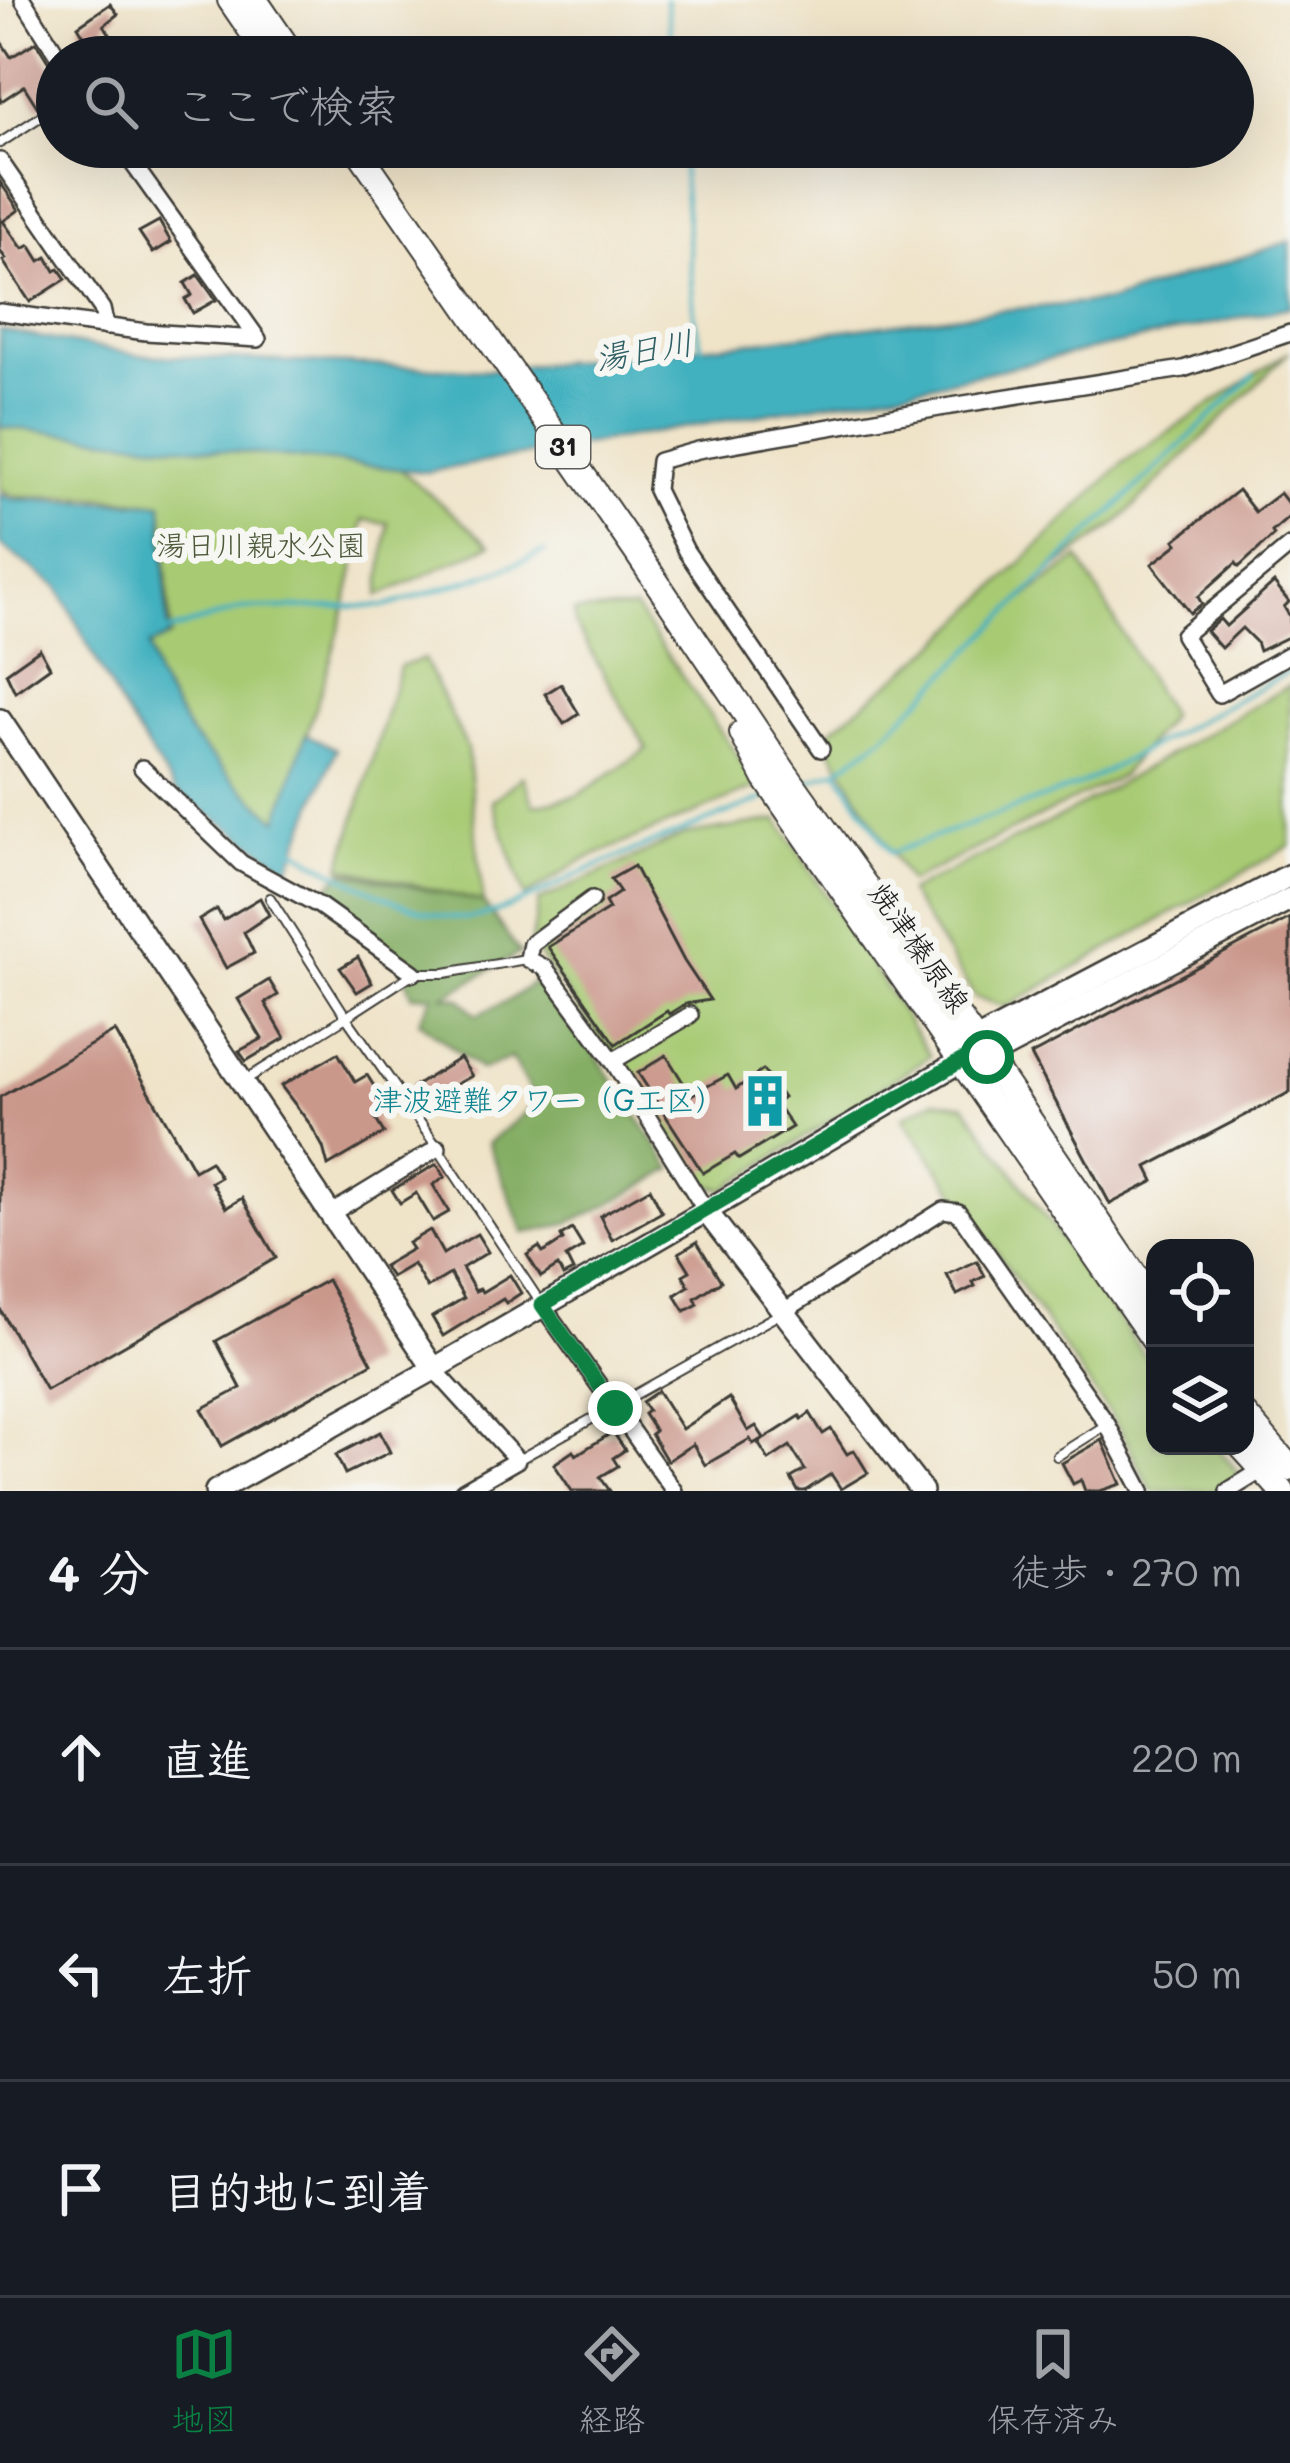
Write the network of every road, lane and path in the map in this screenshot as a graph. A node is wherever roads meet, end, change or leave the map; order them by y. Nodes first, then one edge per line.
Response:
1 (23, 0) edge
2 (230, 0) edge
3 (255, 0) edge
4 (46, 36) edge
5 (255, 36) edge
6 (280, 36) edge
7 (36, 120) edge
8 (0, 143) edge
9 (0, 161) edge
10 (136, 168) edge
11 (353, 168) edge
12 (370, 168) edge
13 (0, 312) edge
14 (106, 327) junction
15 (1290, 333) edge
16 (491, 344) junction
17 (1290, 546) edge
18 (1290, 655) edge
19 (0, 720) edge
20 (821, 749) dead end
21 (142, 768) dead end
22 (1290, 875) edge
23 (270, 898) dead end
24 (592, 898) dead end
25 (1290, 899) edge
26 (528, 959) junction
27 (414, 973) junction
28 (690, 1015) dead end
29 (346, 1017) junction
30 (974, 1053) junction
31 (613, 1061) junction
32 (242, 1082) junction
33 (438, 1148) junction
34 (706, 1211) junction
35 (329, 1214) junction
36 (1146, 1292) edge
37 (542, 1305) junction
38 (784, 1311) junction
39 (1146, 1328) edge
40 (434, 1369) junction
41 (615, 1408) junction
42 (1107, 1424) junction
43 (1254, 1427) edge
44 (1057, 1456) dead end
45 (517, 1460) junction
46 (1281, 1463) edge
47 (229, 1488) edge
48 (464, 1491) edge
49 (674, 1491) edge
50 (922, 1491) edge
51 (1142, 1491) edge
52 (1228, 1491) edge
53 (1282, 1491) edge

1 - 4 street
2 - 5 main road
3 - 6 main road
7 - 8 lane
9 - 14 street
10 - 14 street
11 - 16 main road, 焼津榛原線 / 31
12 - 16 main road, 焼津榛原線 / 31
13 - 14 street
15 - 20 street
16 - 30 main road, 焼津榛原線 / 31
17 - 18 street
19 - 32 street
21 - 27 street
22 - 30 street
23 - 29 lane
24 - 26 street
25 - 30 street
26 - 27 lane
26 - 31 street
27 - 29 lane
28 - 31 street
29 - 32 lane
29 - 33 lane
30 - 34 street
30 - 36 main road, 焼津榛原線 / 31
30 - 39 main road, 焼津榛原線 / 31
31 - 34 street
32 - 35 street
33 - 35 street
33 - 37 lane
34 - 37 street
34 - 38 street
35 - 40 street
37 - 40 street
37 - 41 street
38 - 41 lane
38 - 42 street
38 - 50 street
40 - 45 street
40 - 47 street
41 - 45 lane
41 - 49 street
42 - 44 lane
42 - 51 street
43 - 46 main road
45 - 48 street
46 - 52 street
46 - 53 main road

